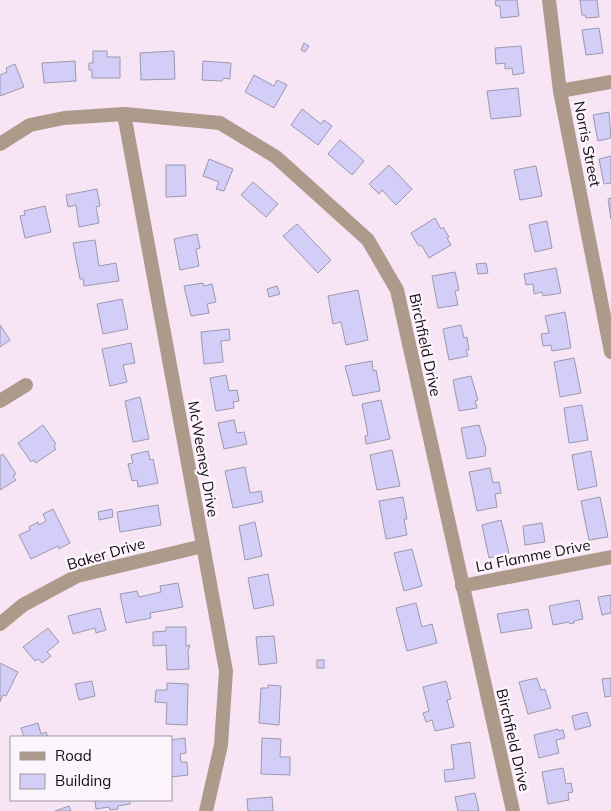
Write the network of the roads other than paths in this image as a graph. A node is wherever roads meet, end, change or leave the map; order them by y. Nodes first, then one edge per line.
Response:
1 (549, 0) edge
2 (611, 82) edge
3 (560, 91) junction
4 (124, 114) junction
5 (0, 144) edge
6 (611, 352) edge
7 (26, 385) dead end
8 (0, 402) edge
9 (203, 546) junction
10 (611, 557) edge
11 (462, 586) junction
12 (0, 624) edge
13 (206, 811) edge
14 (512, 811) edge

1 - 3 street, Norris Street
2 - 3 street
3 - 6 street, Norris Street
4 - 5 street, Birchfield Drive
4 - 9 street, McWeeney Drive
4 - 11 street, Birchfield Drive
7 - 8 street
9 - 12 street, Baker Drive
9 - 13 street, McWeeney Drive
10 - 11 street, La Flamme Drive
11 - 14 street, Birchfield Drive

